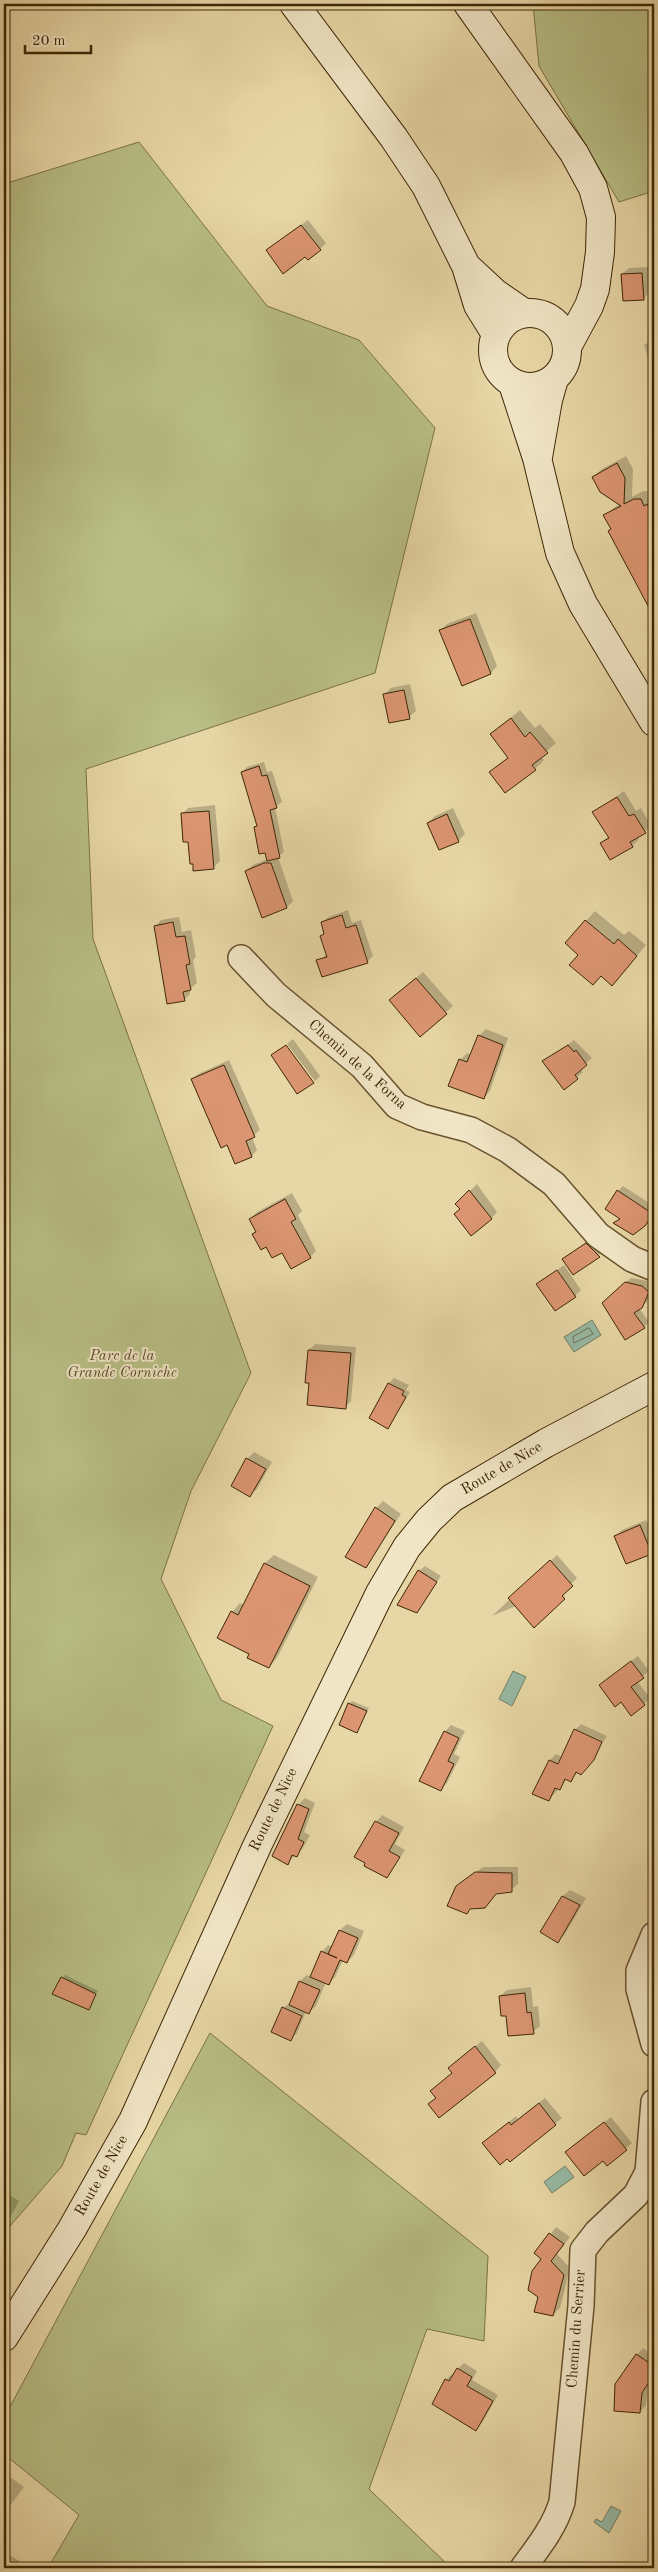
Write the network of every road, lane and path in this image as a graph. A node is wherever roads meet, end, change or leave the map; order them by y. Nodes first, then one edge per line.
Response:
1 (294, 4) edge
2 (468, 4) edge
3 (466, 266) junction
4 (597, 273) junction
5 (536, 315) junction
6 (496, 334) junction
7 (568, 345) junction
8 (554, 380) junction
9 (513, 384) junction
10 (537, 458) junction
11 (654, 722) edge
12 (241, 958) dead end
13 (654, 1268) edge
14 (654, 1386) edge
15 (654, 1935) edge
16 (654, 2044) edge
17 (654, 2102) edge
18 (4, 2336) edge
19 (523, 2568) edge

1 - 3 main road
2 - 4 main road
3 - 5 main road
3 - 6 main road
4 - 5 main road
4 - 7 main road
5 - 6 main road
5 - 7 main road
6 - 9 main road
7 - 8 main road
8 - 9 main road
8 - 10 main road
9 - 10 main road
10 - 11 main road
12 - 13 street, Chemin de la Forna
14 - 18 main road, Route de Nice
15 - 16 street
17 - 19 street, Chemin du Serrier

